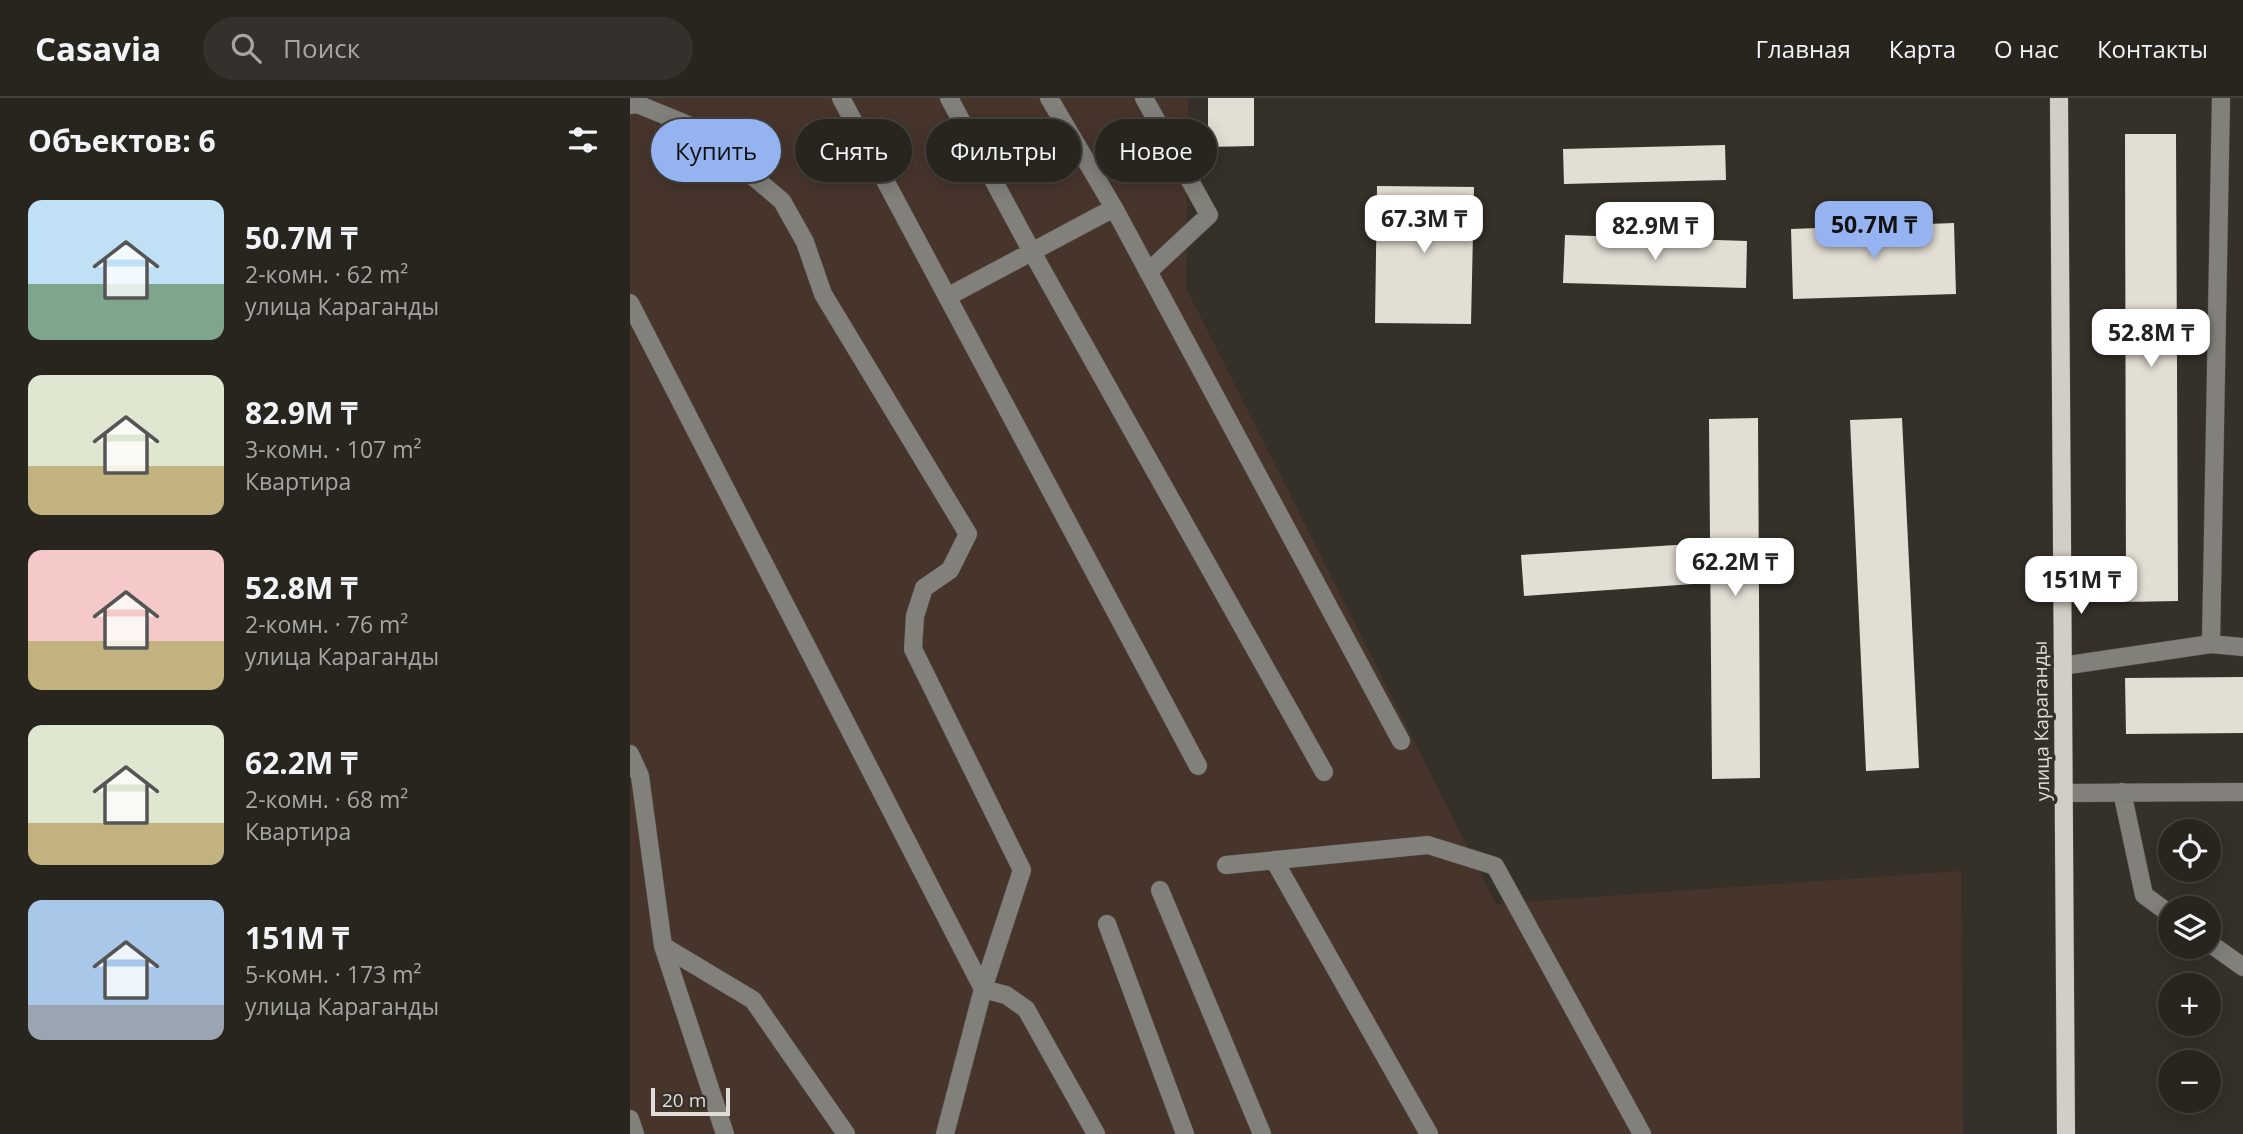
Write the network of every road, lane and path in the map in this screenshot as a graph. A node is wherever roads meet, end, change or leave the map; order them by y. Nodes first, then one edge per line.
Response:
1 (841, 98) edge
2 (949, 98) edge
3 (1049, 98) edge
4 (1144, 98) edge
5 (2059, 98) edge
6 (2221, 98) edge
7 (630, 105) edge
8 (1114, 208) junction
9 (1032, 252) junction
10 (1148, 272) junction
11 (947, 298) junction
12 (630, 303) edge
13 (2211, 644) junction
14 (2243, 647) edge
15 (2062, 666) junction
16 (1401, 741) dead end
17 (630, 754) edge
18 (1198, 766) dead end
19 (1324, 772) dead end
20 (2122, 792) junction
21 (2243, 792) edge
22 (2063, 793) junction
23 (1274, 860) junction
24 (1226, 865) dead end
25 (1160, 890) dead end
26 (2158, 905) edge
27 (1107, 924) dead end
28 (663, 946) junction
29 (2221, 951) edge
30 (2243, 967) edge
31 (983, 989) junction
32 (630, 1119) edge
33 (635, 1134) edge
34 (725, 1134) edge
35 (846, 1134) edge
36 (945, 1134) edge
37 (1096, 1134) edge
38 (1185, 1134) edge
39 (1262, 1134) edge
40 (1429, 1134) edge
41 (1642, 1134) edge
42 (2066, 1134) edge

1 - 11 street
2 - 9 street
3 - 8 street
4 - 10 street
5 - 15 main road, улица Караганды
6 - 13 street
7 - 31 street
8 - 9 street
8 - 10 street
9 - 11 street
9 - 19 street
10 - 16 street
11 - 18 street
12 - 31 street
13 - 14 street
13 - 15 street
15 - 22 main road, улица Караганды
17 - 28 street
20 - 21 street
20 - 22 street
20 - 26 street
22 - 42 main road, улица Караганды
23 - 24 street
23 - 40 street
23 - 41 street
25 - 39 street
27 - 38 street
28 - 34 street
28 - 35 street
29 - 30 street
31 - 36 street
31 - 37 street
32 - 33 street

